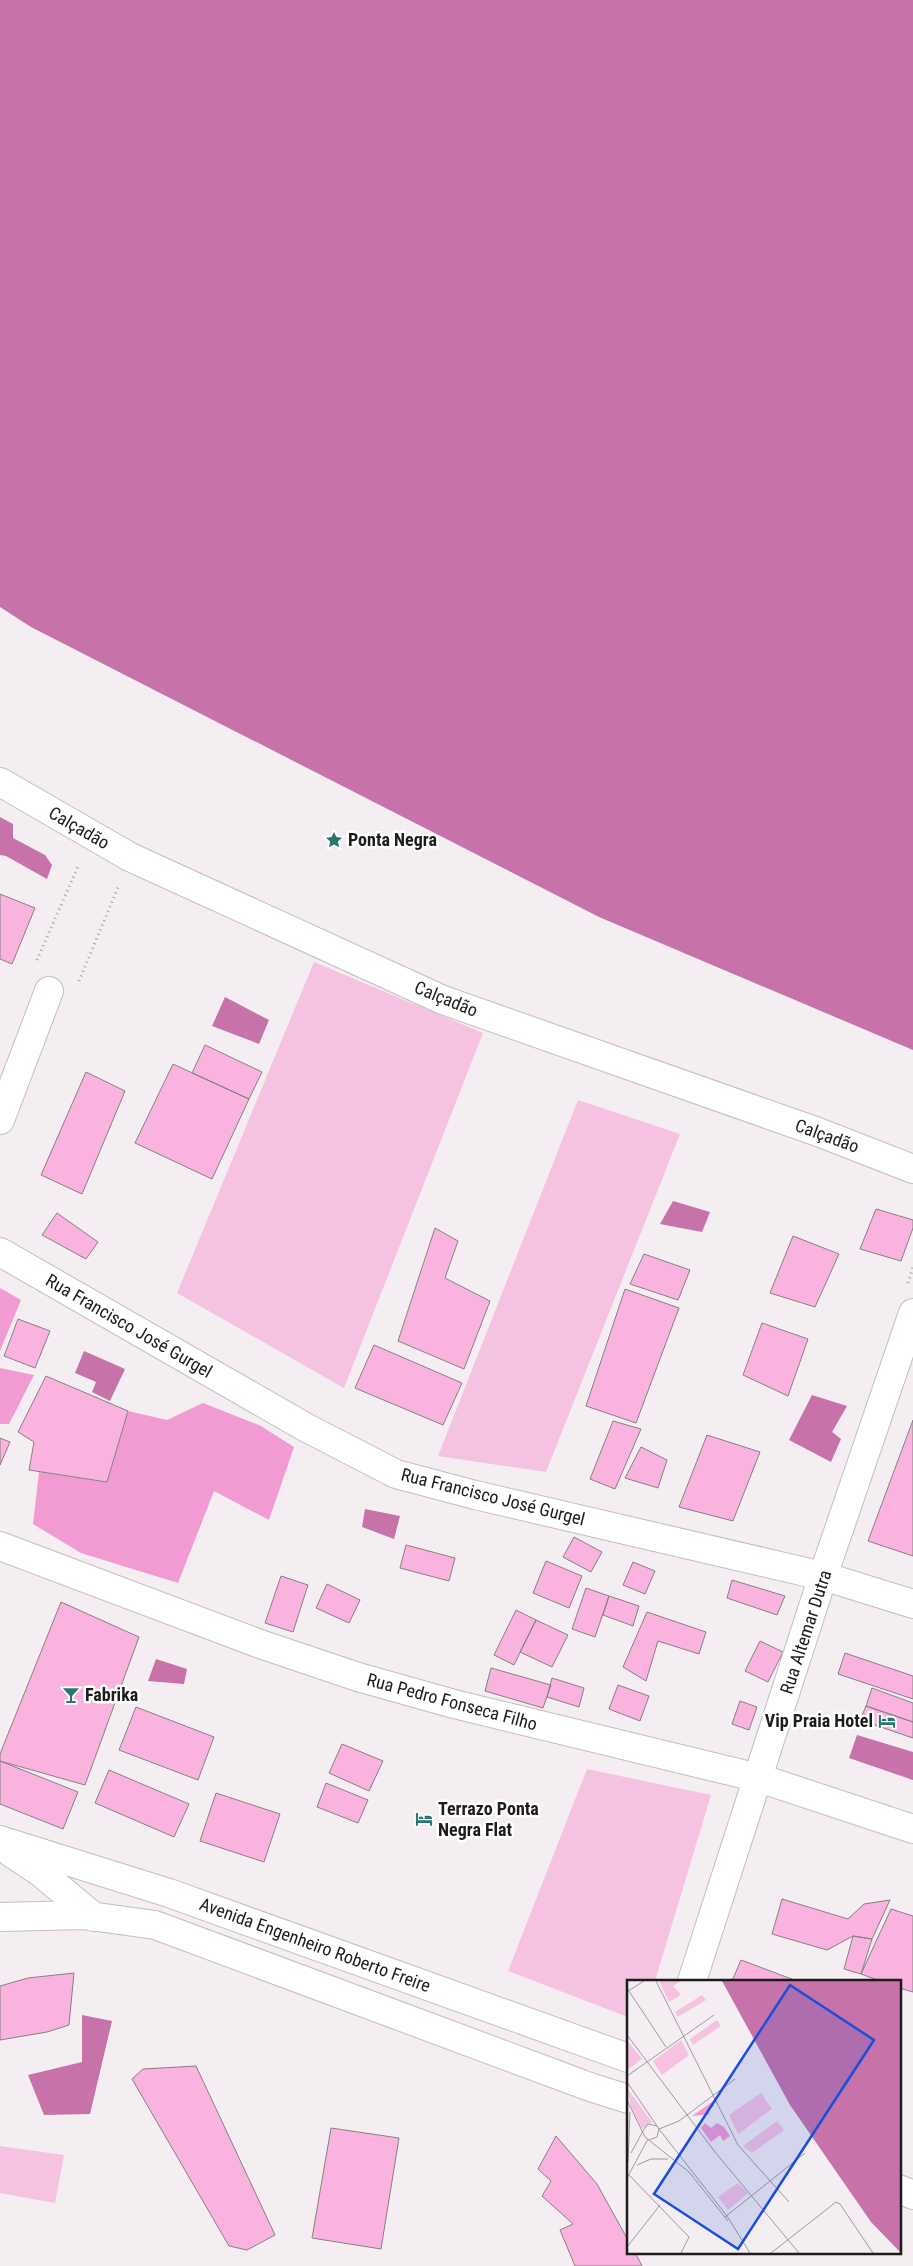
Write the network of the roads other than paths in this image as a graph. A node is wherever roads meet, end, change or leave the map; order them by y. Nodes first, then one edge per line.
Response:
1 (0, 782) edge
2 (49, 991) dead end
3 (0, 1120) edge
4 (913, 1169) edge
5 (0, 1252) edge
6 (913, 1313) edge
7 (0, 1546) edge
8 (824, 1576) junction
9 (913, 1604) edge
10 (759, 1778) junction
11 (913, 1829) edge
12 (0, 1840) edge
13 (0, 1846) edge
14 (0, 1917) edge
15 (94, 1917) junction
16 (692, 1980) edge
17 (627, 2058) edge
18 (627, 2099) edge
19 (900, 2189) edge
20 (913, 2195) edge

1 - 4 street, Calçadão
2 - 3 street
5 - 8 street, Rua Francisco José Gurgel
6 - 8 street, Rua Altemar Dutra
7 - 10 street, Rua Pedro Fonseca Filho
8 - 9 street, Rua Francisco José Gurgel
8 - 10 street, Rua Altemar Dutra
10 - 11 street, Rua Pedro Fonseca Filho
10 - 16 street, Rua Altemar Dutra
12 - 17 street, Avenida Engenheiro Roberto Freire
13 - 15 street
14 - 15 street, Avenida Engenheiro Roberto Freire
15 - 18 street, Avenida Engenheiro Roberto Freire
19 - 20 street

